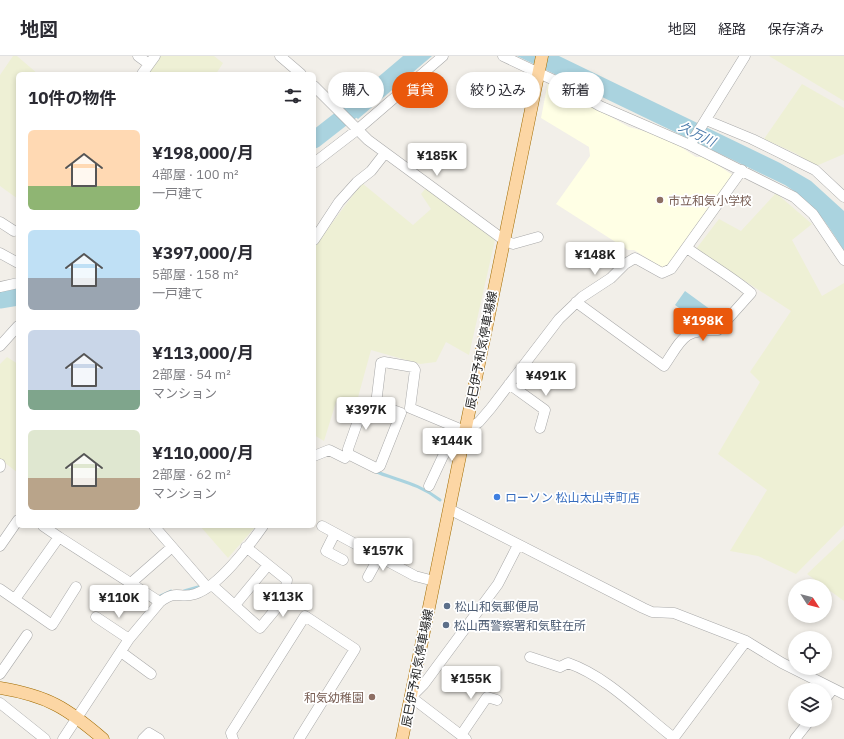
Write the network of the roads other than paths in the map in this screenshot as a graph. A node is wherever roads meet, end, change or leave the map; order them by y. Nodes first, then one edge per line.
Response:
1 (138, 56) edge
2 (280, 56) edge
3 (444, 56) edge
4 (503, 56) edge
5 (745, 56) edge
6 (152, 60) edge
7 (540, 65) edge
8 (143, 72) edge
9 (299, 72) edge
10 (316, 88) edge
11 (705, 121) junction
12 (354, 128) junction
13 (691, 143) junction
14 (385, 153) junction
15 (316, 161) edge
16 (742, 170) junction
17 (844, 197) edge
18 (0, 222) edge
19 (14, 231) dead end
20 (316, 237) edge
21 (538, 237) dead end
22 (504, 240) junction
23 (687, 248) junction
24 (0, 253) edge
25 (844, 260) edge
26 (16, 262) edge
27 (16, 283) edge
28 (0, 287) edge
29 (576, 302) junction
30 (16, 328) edge
31 (0, 346) edge
32 (509, 384) junction
33 (376, 404) junction
34 (406, 410) junction
35 (540, 428) dead end
36 (462, 430) junction
37 (348, 454) junction
38 (316, 455) edge
39 (429, 486) dead end
40 (449, 509) junction
41 (16, 523) edge
42 (322, 526) dead end
43 (46, 528) edge
44 (156, 528) edge
45 (261, 528) edge
46 (335, 533) junction
47 (59, 537) junction
48 (518, 545) junction
49 (0, 546) edge
50 (172, 547) junction
51 (246, 547) junction
52 (379, 557) junction
53 (343, 560) dead end
54 (268, 565) junction
55 (368, 577) dead end
56 (434, 581) junction
57 (131, 583) junction
58 (209, 586) junction
59 (76, 587) dead end
60 (0, 589) edge
61 (15, 599) junction
62 (160, 602) junction
63 (235, 605) junction
64 (96, 616) dead end
65 (27, 635) dead end
66 (130, 639) junction
67 (746, 641) junction
68 (121, 652) junction
69 (530, 657) dead end
70 (0, 674) edge
71 (151, 674) dead end
72 (0, 688) edge
73 (833, 689) joint
74 (844, 694) edge
75 (411, 697) junction
76 (497, 700) dead end
77 (0, 703) edge
78 (78, 717) junction
79 (804, 727) edge
80 (463, 737) edge
81 (673, 738) edge
82 (45, 739) edge
83 (63, 739) edge
84 (103, 739) edge
85 (143, 739) edge
86 (159, 739) edge
87 (233, 739) edge
88 (299, 739) edge
89 (402, 739) edge
90 (795, 739) edge

1 - 6 street
2 - 9 street
3 - 12 street
4 - 7 street
5 - 11 street
6 - 8 street
7 - 13 street
7 - 22 main road, 辰巳伊予和気停車場線
10 - 12 street
11 - 13 street
11 - 17 street
12 - 14 street
12 - 15 street
13 - 16 street
14 - 20 street
14 - 22 street
16 - 23 street
16 - 25 street
18 - 19 street
21 - 22 street
22 - 36 main road, 辰巳伊予和気停車場線
23 - 29 street
23 - 29 street
24 - 26 street
27 - 28 street
29 - 32 street
30 - 31 street
32 - 35 street
32 - 36 street
33 - 34 street
33 - 34 street
33 - 37 street
34 - 36 street
34 - 37 street
36 - 39 street
36 - 40 main road, 辰巳伊予和気停車場線
37 - 38 street
40 - 48 street
40 - 56 main road, 辰巳伊予和気停車場線
41 - 49 street
42 - 46 street
43 - 47 street
44 - 50 street
45 - 51 street
46 - 52 street
46 - 53 street
47 - 57 street
47 - 61 street
48 - 67 street
48 - 75 street
50 - 57 street
50 - 58 street
51 - 54 street
51 - 58 street
52 - 55 street
52 - 56 street
54 - 63 street
54 - 63 street
56 - 75 main road, 辰巳伊予和気停車場線
57 - 62 street
58 - 62 street
58 - 63 street
59 - 61 street
60 - 61 street
62 - 66 street
64 - 66 street
65 - 70 street
66 - 68 street
67 - 73 street
67 - 81 street
68 - 71 street
68 - 78 street
69 - 81 street
72 - 78 main road
73 - 74 street
75 - 80 street
75 - 89 main road, 辰巳伊予和気停車場線
76 - 80 street
77 - 82 street
78 - 83 street
78 - 84 main road
79 - 90 street
85 - 86 street
87 - 88 street

